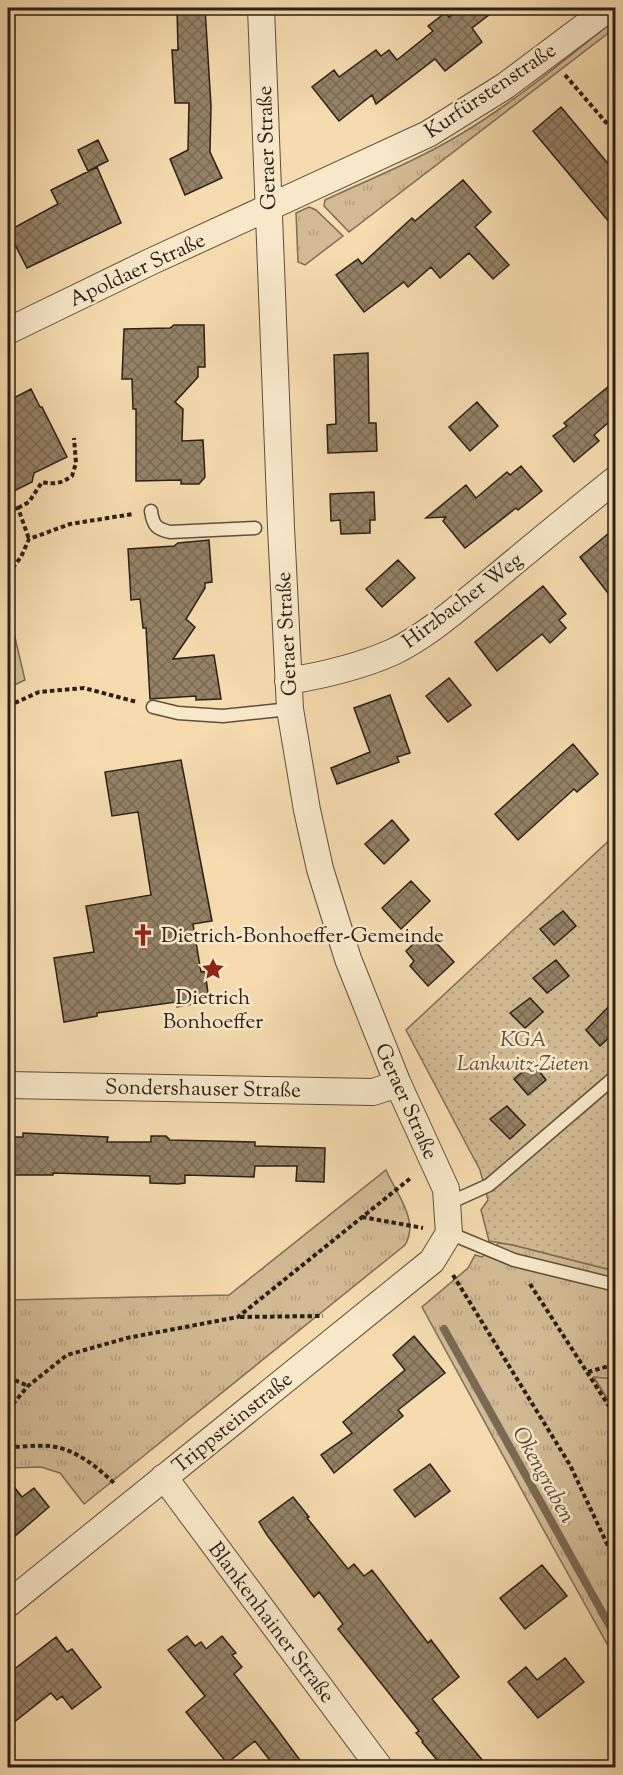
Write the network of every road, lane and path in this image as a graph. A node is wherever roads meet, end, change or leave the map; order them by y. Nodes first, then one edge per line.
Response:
1 (261, 8) edge
2 (609, 8) edge
3 (565, 75) dead end
4 (615, 134) edge
5 (268, 208) junction
6 (8, 331) edge
7 (74, 438) dead end
8 (615, 479) edge
9 (18, 508) junction
10 (8, 511) edge
11 (152, 511) joint
12 (255, 528) dead end
13 (29, 539) junction
14 (8, 574) edge
15 (288, 681) junction
16 (8, 706) edge
17 (153, 707) joint
18 (290, 709) junction
19 (615, 1076) edge
20 (398, 1084) junction
21 (8, 1085) edge
22 (412, 1177) dead end
23 (448, 1203) junction
24 (361, 1217) junction
25 (416, 1227) dead end
26 (449, 1233) junction
27 (514, 1260) junction
28 (453, 1275) dead end
29 (615, 1285) edge
30 (327, 1316) dead end
31 (238, 1317) junction
32 (615, 1364) edge
33 (588, 1372) junction
34 (8, 1377) edge
35 (28, 1386) junction
36 (8, 1410) edge
37 (615, 1417) edge
38 (8, 1447) edge
39 (164, 1477) junction
40 (116, 1485) dead end
41 (615, 1563) edge
42 (8, 1604) edge
43 (380, 1767) edge

1 - 5 street, Geraer Straße
2 - 5 street, Kurfürstenstraße
3 - 4 path
5 - 6 street, Apoldaer Straße
5 - 15 street, Geraer Straße
7 - 9 path
8 - 15 street, Hirzbacher Weg
9 - 10 path
9 - 13 path
11 - 12 lane
11 - 13 path
13 - 14 path
15 - 18 street, Geraer Straße
16 - 17 path
17 - 18 lane
18 - 20 street, Geraer Straße
19 - 23 lane
20 - 21 street, Sondershauser Straße
20 - 23 street, Geraer Straße
22 - 24 path
23 - 26 street, Geraer Straße
24 - 25 path
24 - 31 path
26 - 27 lane
26 - 39 street, Trippsteinstraße
27 - 29 lane
27 - 33 path
28 - 41 path
30 - 31 path
31 - 35 path
32 - 33 path
33 - 37 path
34 - 35 path
35 - 36 path
38 - 40 path
39 - 42 street, Trippsteinstraße
39 - 43 street, Blankenhainer Straße

